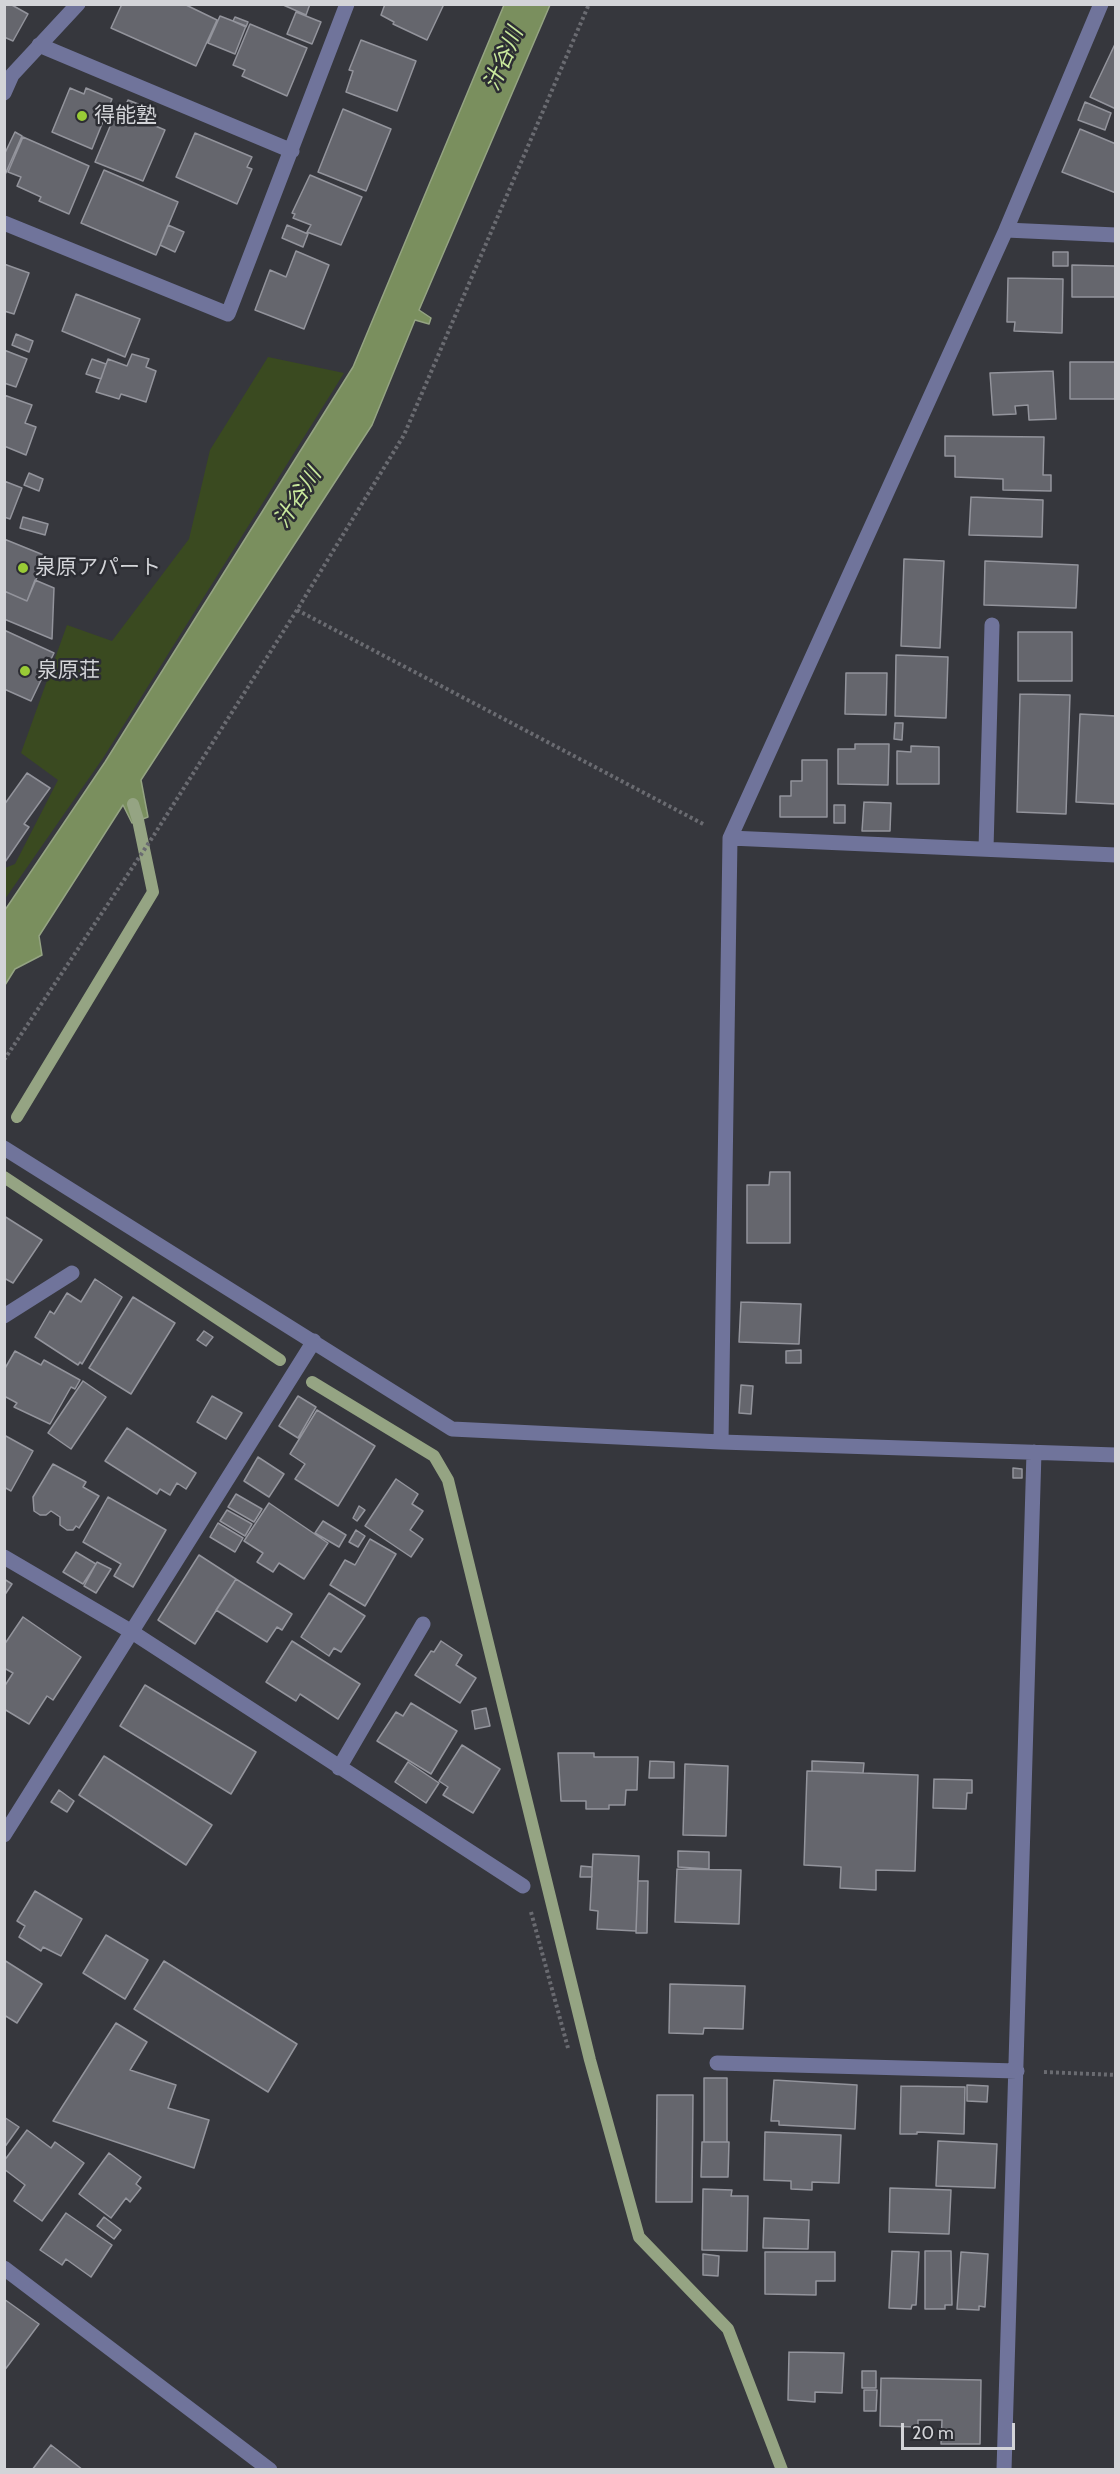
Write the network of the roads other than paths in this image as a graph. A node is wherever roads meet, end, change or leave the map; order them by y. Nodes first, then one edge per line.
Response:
1 (78, 4) edge
2 (347, 4) edge
3 (1101, 4) edge
4 (39, 45) junction
5 (4, 93) edge
6 (292, 152) junction
7 (4, 223) edge
8 (1006, 230) junction
9 (1116, 235) edge
10 (992, 625) dead end
11 (730, 838) junction
12 (986, 849) junction
13 (1116, 855) edge
14 (4, 1148) edge
15 (72, 1273) dead end
16 (4, 1316) edge
17 (314, 1341) junction
18 (722, 1442) junction
19 (1034, 1452) junction
20 (1116, 1455) edge
21 (4, 1557) edge
22 (423, 1624) dead end
23 (132, 1632) junction
24 (339, 1767) junction
25 (4, 1835) edge
26 (523, 1886) road end
27 (717, 2063) dead end
28 (1017, 2071) junction
29 (4, 2268) edge
30 (270, 2469) edge
31 (1004, 2469) edge

1 - 4 street
2 - 6 street
3 - 8 street
4 - 5 street
4 - 6 street
6 - 7 street
8 - 9 street
8 - 11 street
10 - 12 street
11 - 12 street
11 - 18 street
12 - 13 street
14 - 17 street
15 - 16 street
17 - 18 street
17 - 23 street
18 - 19 street
19 - 20 street
19 - 28 street
21 - 23 street
22 - 24 street
23 - 24 street
23 - 25 street
24 - 26 street
27 - 28 street
28 - 31 street
29 - 30 street

